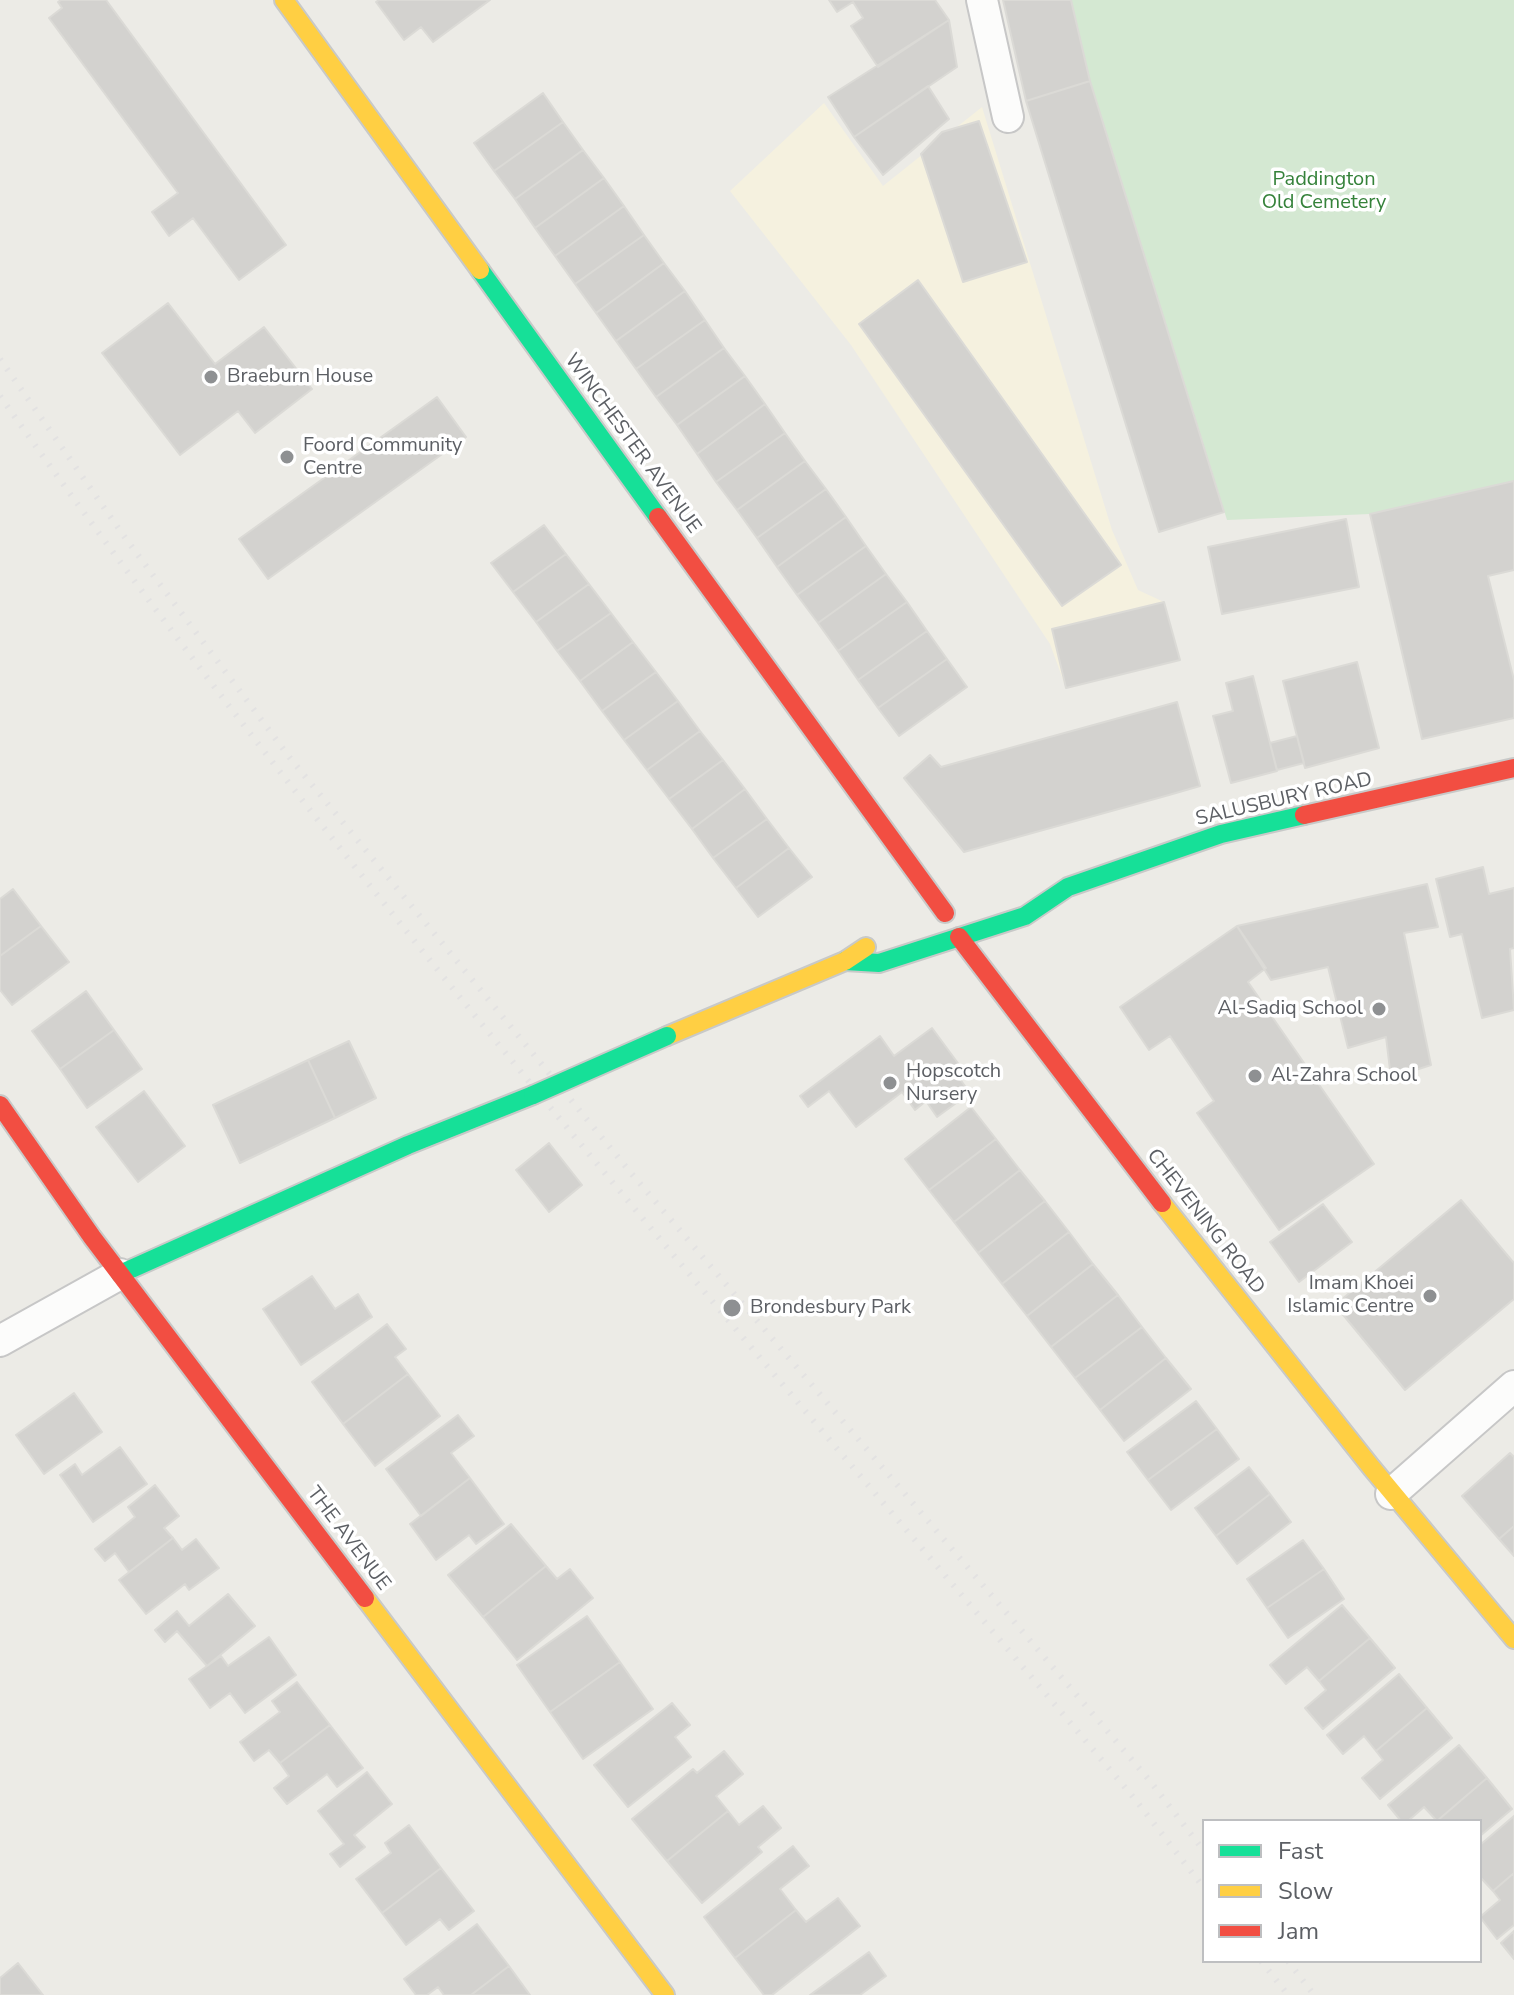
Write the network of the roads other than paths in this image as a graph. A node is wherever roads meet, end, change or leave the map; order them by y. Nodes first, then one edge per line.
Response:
1 (284, 0) edge
2 (982, 0) edge
3 (1008, 117) dead end
4 (1514, 768) edge
5 (1068, 887) junction
6 (1031, 889) dead end
7 (945, 913) dead end
8 (890, 935) dead end
9 (959, 937) junction
10 (845, 961) junction
11 (0, 1105) edge
12 (120, 1274) junction
13 (0, 1341) edge
14 (1514, 1386) edge
15 (1391, 1494) junction
16 (1514, 1639) edge
17 (665, 1995) edge

1 - 7 street, WINCHESTER AVENUE
2 - 3 street
4 - 5 street, SALUSBURY ROAD
5 - 6 street, SALUSBURY ROAD
5 - 9 street, SALUSBURY ROAD
8 - 10 street
9 - 10 street
9 - 15 street, CHEVENING ROAD
10 - 12 street, bridge
11 - 12 street, THE AVENUE
12 - 13 street
12 - 17 street, THE AVENUE
14 - 15 street
15 - 16 street, CHEVENING ROAD

